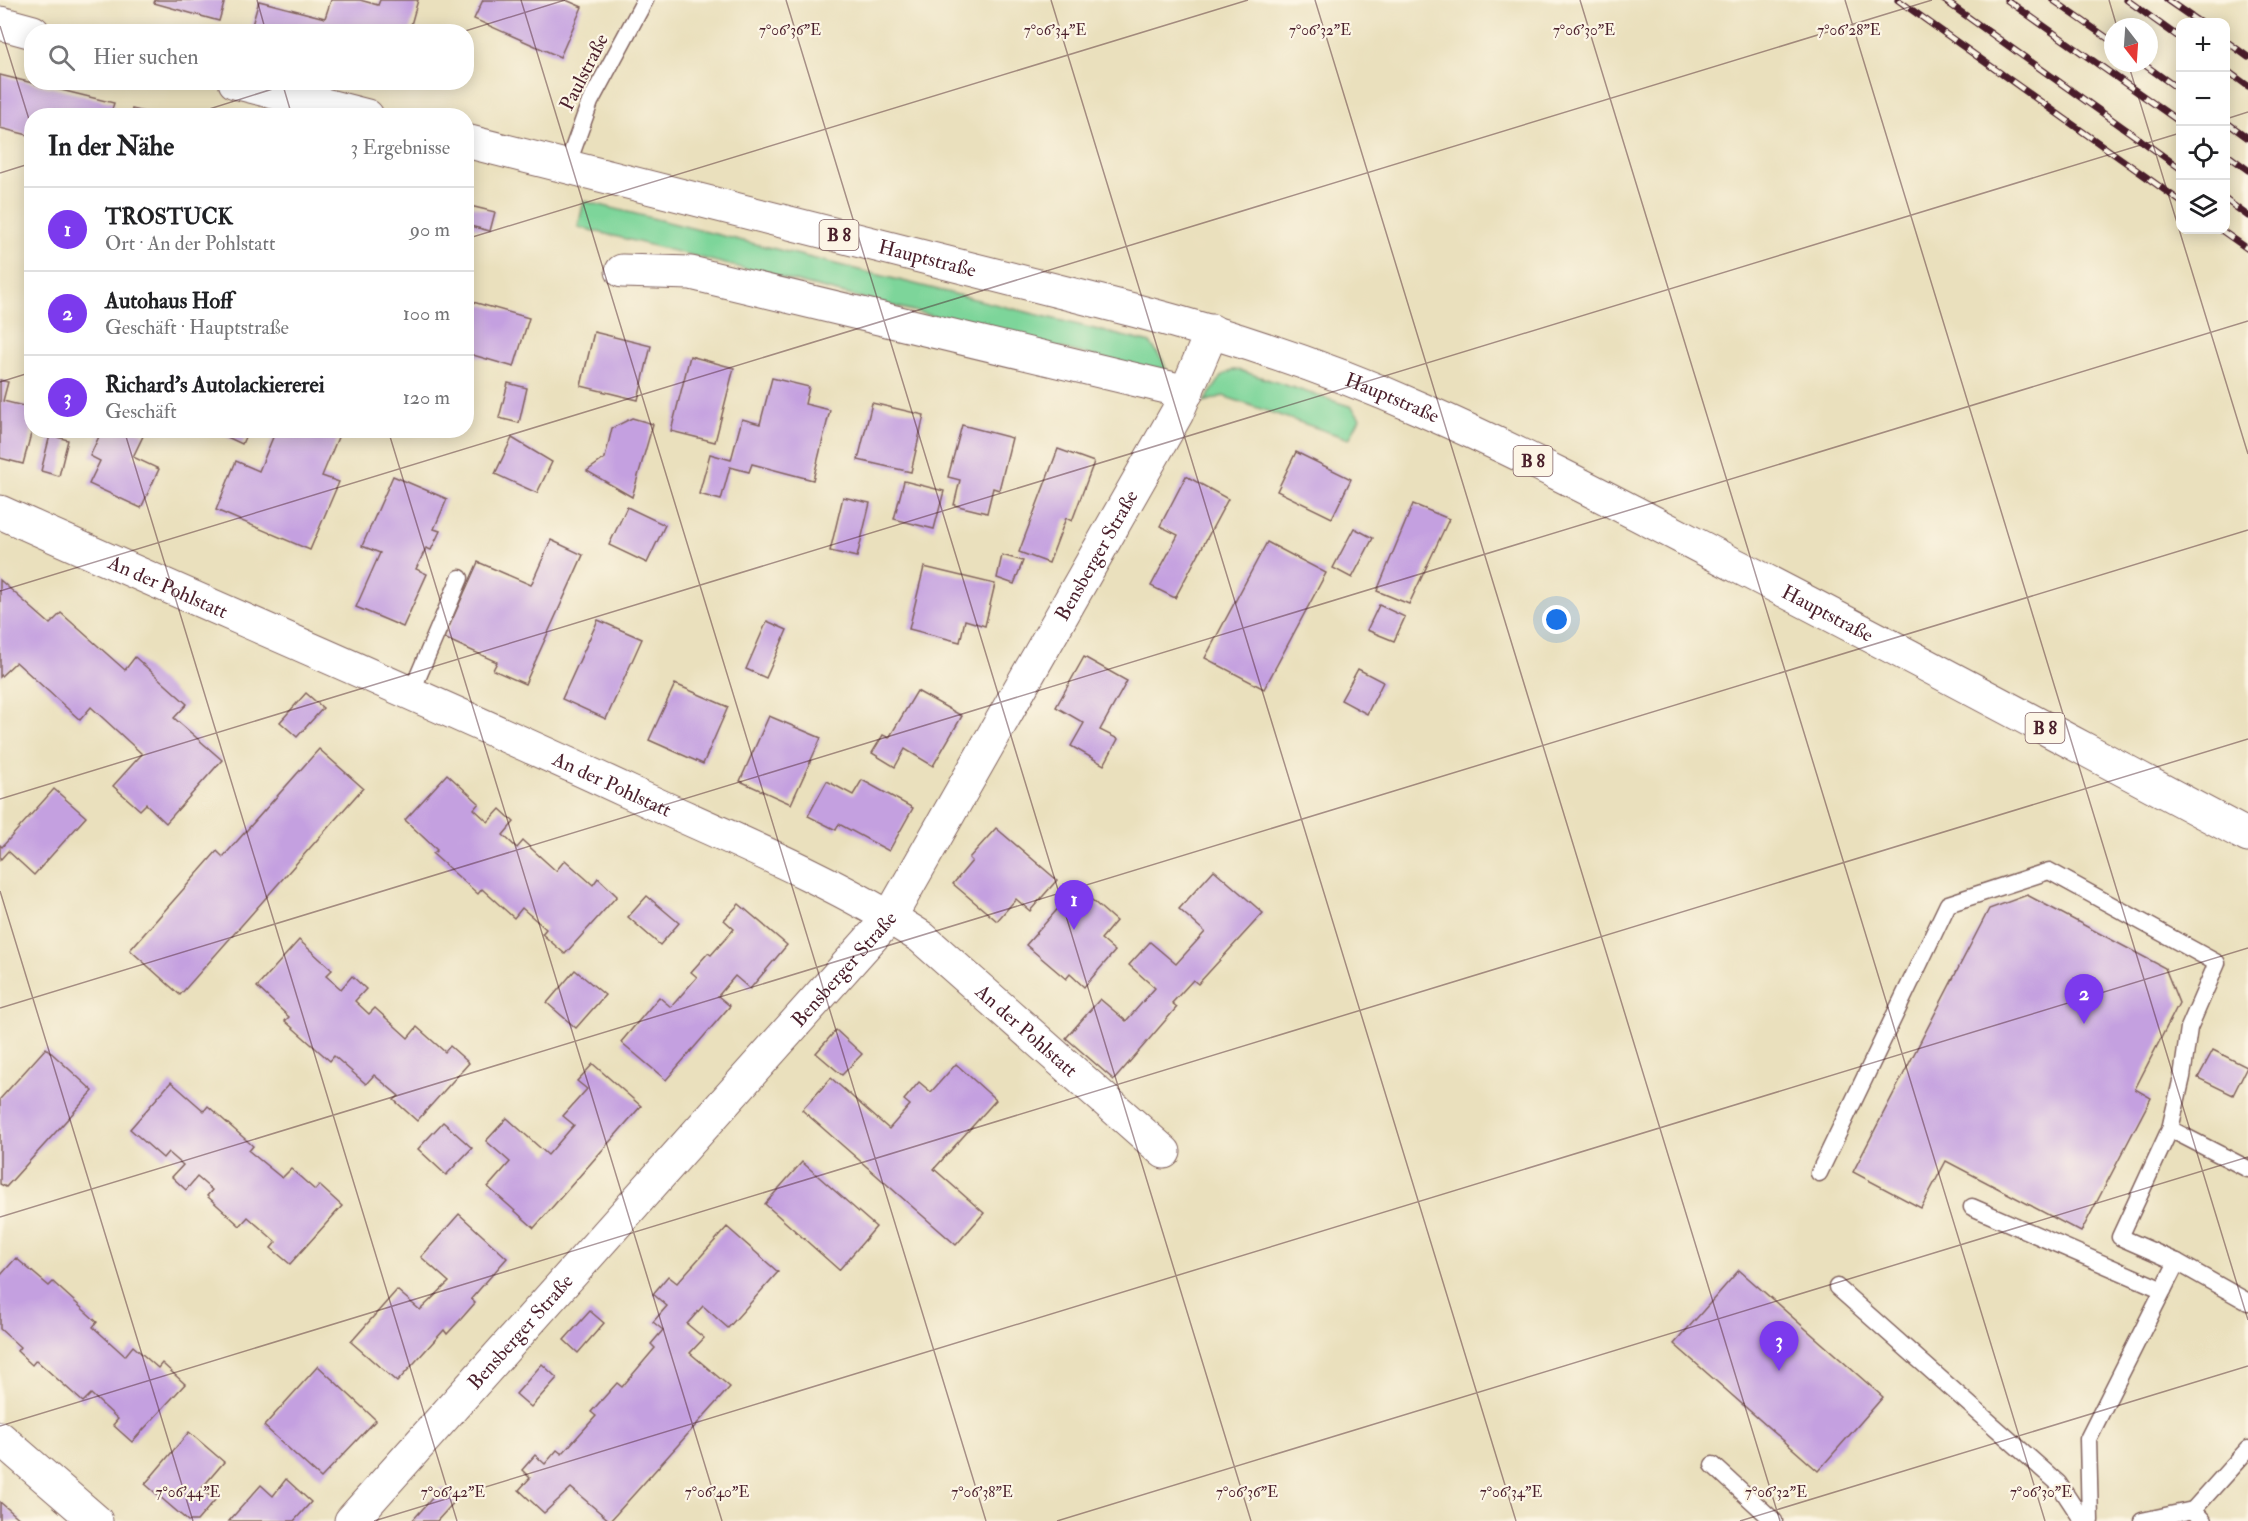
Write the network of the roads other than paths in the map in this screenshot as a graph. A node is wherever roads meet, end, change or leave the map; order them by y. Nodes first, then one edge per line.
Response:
1 (645, 0) edge
2 (0, 23) edge
3 (24, 30) edge
4 (267, 90) edge
5 (336, 108) edge
6 (474, 143) edge
7 (567, 166) junction
8 (622, 271) dead end
9 (1212, 331) junction
10 (1187, 392) junction
11 (0, 512) edge
12 (460, 578) dead end
13 (411, 693) junction
14 (2248, 836) edge
15 (890, 916) junction
16 (2170, 1129) junction
17 (1164, 1152) dead end
18 (2248, 1169) edge
19 (1819, 1173) dead end
20 (1972, 1207) dead end
21 (2177, 1262) junction
22 (1837, 1287) dead end
23 (2163, 1290) junction
24 (2248, 1302) edge
25 (0, 1438) edge
26 (2248, 1449) edge
27 (1713, 1465) dead end
28 (2198, 1516) edge
29 (96, 1521) edge
30 (351, 1521) edge
31 (1774, 1521) edge
32 (2083, 1521) edge
33 (2090, 1521) edge
34 (2142, 1521) edge

1 - 7 lane, Paulstraße
2 - 3 street
4 - 5 street
6 - 7 street, Hauptstraße / B 8
7 - 9 street, Hauptstraße / B 8
8 - 10 street
9 - 10 street, Bensberger Straße
9 - 14 street, Hauptstraße / B 8
10 - 15 street, Bensberger Straße
11 - 13 street, An der Pohlstatt
12 - 13 lane
13 - 15 street, An der Pohlstatt
15 - 17 street, An der Pohlstatt
15 - 30 street, Bensberger Straße
16 - 18 lane
16 - 19 lane
16 - 21 lane
20 - 23 lane
21 - 23 lane
21 - 24 lane
22 - 32 lane
23 - 33 lane
25 - 29 street
26 - 28 lane
27 - 31 lane
28 - 34 lane

